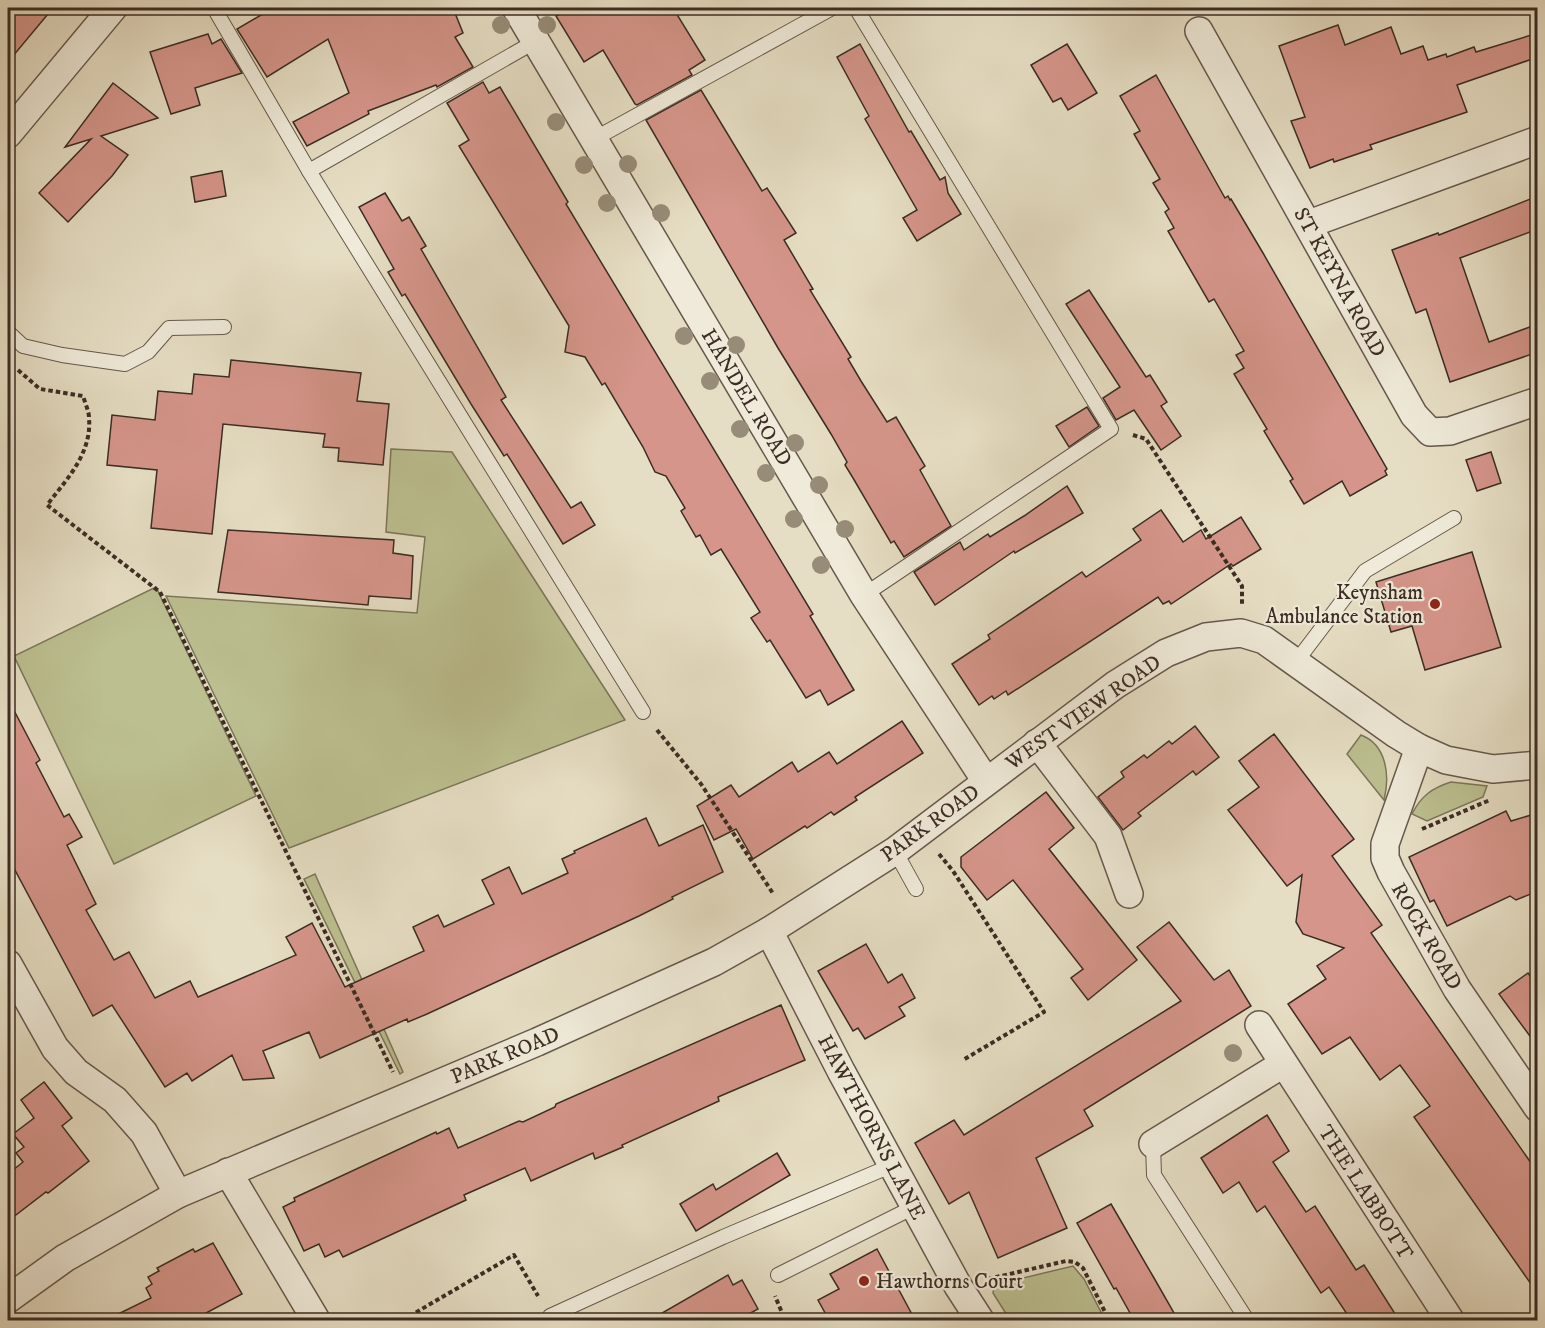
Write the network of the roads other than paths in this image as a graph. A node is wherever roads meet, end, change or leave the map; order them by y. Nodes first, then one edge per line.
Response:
1 (113, 8) edge
2 (214, 8) edge
3 (516, 8) edge
4 (832, 8) edge
5 (856, 8) edge
6 (1199, 31) dead end
7 (536, 41) junction
8 (8, 134) edge
9 (594, 138) junction
10 (1538, 140) edge
11 (309, 171) junction
12 (1309, 224) junction
13 (224, 327) dead end
14 (8, 332) edge
15 (1538, 401) edge
16 (1454, 518) dead end
17 (864, 596) junction
18 (1296, 662) junction
19 (643, 712) road end
20 (1037, 743) junction
21 (1419, 748) junction
22 (1531, 766) edge
23 (986, 782) junction
24 (895, 851) junction
25 (916, 889) dead end
26 (1129, 894) dead end
27 (779, 925) junction
28 (8, 966) edge
29 (1259, 1025) dead end
30 (1283, 1064) junction
31 (1538, 1108) edge
32 (1153, 1144) joint
33 (892, 1165) junction
34 (228, 1172) junction
35 (178, 1194) junction
36 (916, 1206) junction
37 (778, 1275) dead end
38 (8, 1299) edge
39 (550, 1316) road end
40 (316, 1320) edge
41 (980, 1320) edge
42 (1247, 1320) edge
43 (1450, 1320) edge

1 - 8 street
2 - 11 lane
3 - 7 street, HANDEL ROAD
4 - 9 lane
5 - 17 lane
6 - 12 street, ST KEYNA ROAD
7 - 9 street, HANDEL ROAD
7 - 11 lane
9 - 17 street, HANDEL ROAD
10 - 12 street
11 - 19 lane
12 - 15 street, ST KEYNA ROAD
13 - 14 lane
16 - 18 lane
17 - 23 street, HANDEL ROAD
18 - 20 street, WEST VIEW ROAD
18 - 21 street, WEST VIEW ROAD
20 - 23 street, WEST VIEW ROAD
20 - 26 street
21 - 22 street, WEST VIEW ROAD
21 - 31 street, ROCK ROAD
23 - 24 street, PARK ROAD
24 - 25 lane
24 - 27 street, PARK ROAD
27 - 33 street, HAWTHORNS LANE
27 - 34 street, PARK ROAD
28 - 35 street
29 - 30 street, THE LABBOTT
30 - 32 street
30 - 43 street, THE LABBOTT
32 - 42 lane
33 - 36 street, HAWTHORNS LANE
33 - 39 lane
34 - 35 street, PARK ROAD
34 - 40 street
35 - 38 street, PARK ROAD
36 - 37 lane
36 - 41 street, HAWTHORNS LANE

